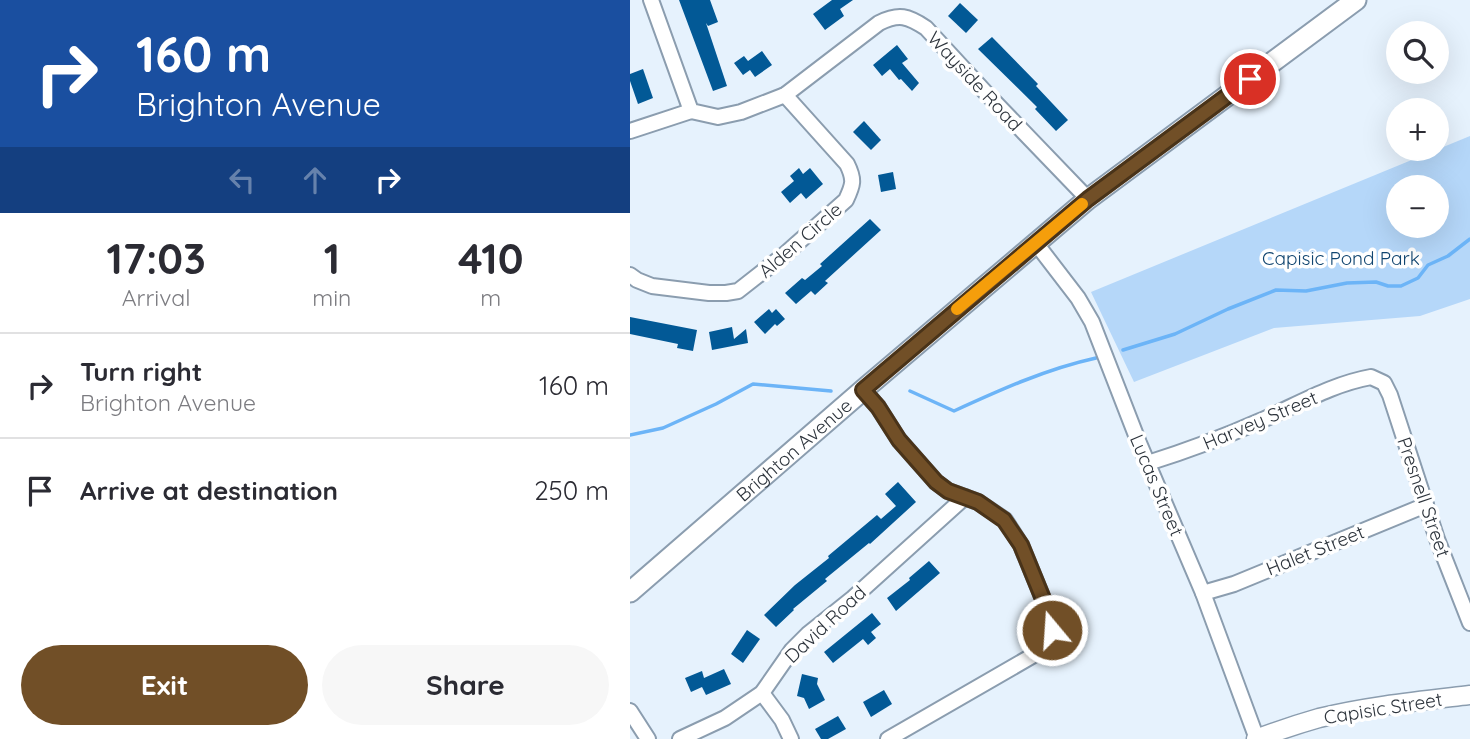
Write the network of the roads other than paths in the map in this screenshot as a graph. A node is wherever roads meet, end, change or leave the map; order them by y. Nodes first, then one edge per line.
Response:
1 (651, 0) edge
2 (1356, 0) edge
3 (785, 95) junction
4 (691, 111) junction
5 (630, 131) edge
6 (1088, 199) junction
7 (1035, 242) junction
8 (630, 275) edge
9 (1371, 377) joint
10 (863, 390) junction
11 (1149, 463) junction
12 (965, 497) junction
13 (1426, 505) junction
14 (630, 592) edge
15 (1203, 593) junction
16 (1470, 623) edge
17 (762, 693) junction
18 (1470, 695) edge
19 (630, 711) edge
20 (648, 739) edge
21 (680, 739) edge
22 (791, 739) edge
23 (888, 739) edge
24 (1257, 739) edge

1 - 4 street
2 - 6 main road, Brighton Avenue
3 - 4 street, Wayside Road
3 - 6 street, Wayside Road
3 - 8 street, Alden Circle
4 - 5 street
6 - 7 main road, Brighton Avenue
7 - 10 main road, Brighton Avenue
7 - 11 street, Lucas Street
9 - 11 street, Harvey Street
9 - 13 street, Presnell Street
10 - 12 street
10 - 14 main road, Brighton Avenue
11 - 15 street, Lucas Street
12 - 17 street, David Road
12 - 23 street
13 - 15 street, Halet Street
13 - 16 street, Presnell Street
15 - 24 street, Lucas Street
17 - 21 street, David Road
17 - 22 street
18 - 24 street, Capisic Street
19 - 20 street

